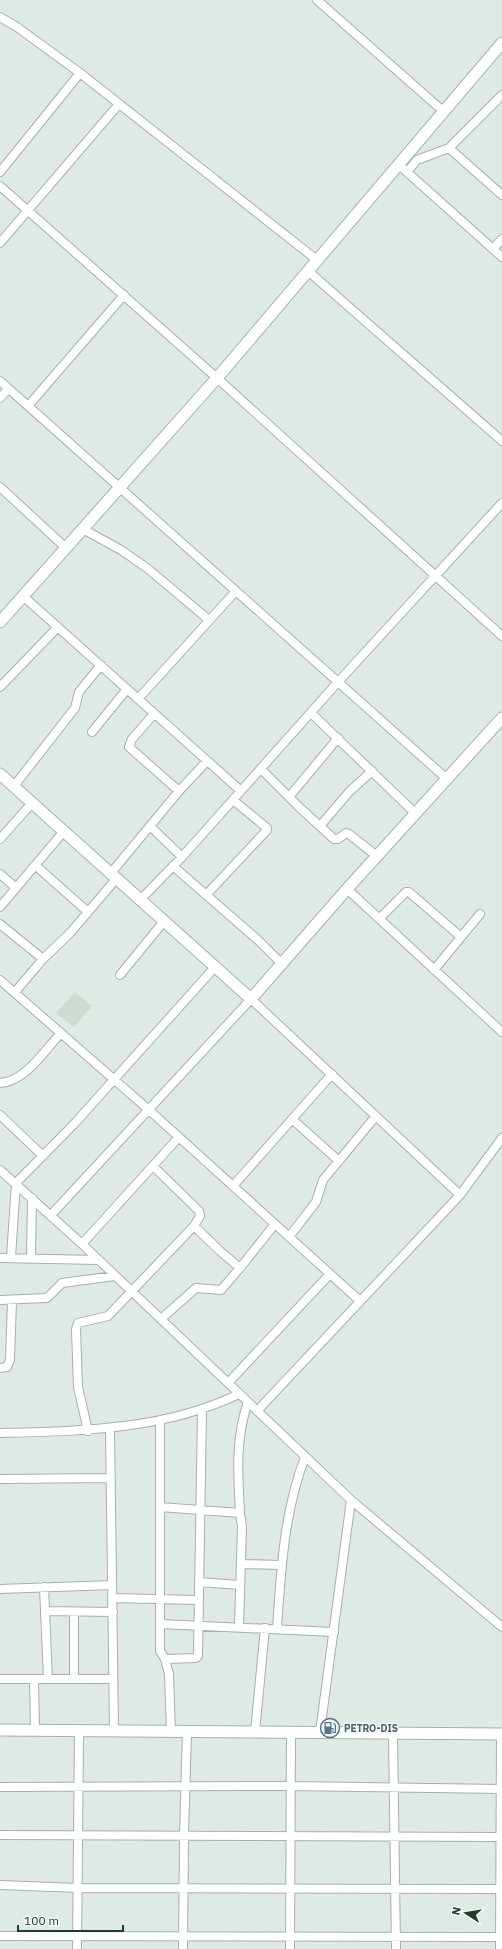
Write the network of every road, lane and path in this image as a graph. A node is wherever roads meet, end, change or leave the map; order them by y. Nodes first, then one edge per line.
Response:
1 (317, 0) edge
2 (0, 17) edge
3 (502, 43) edge
4 (80, 73) junction
5 (502, 95) edge
6 (119, 104) junction
7 (443, 111) junction
8 (449, 148) junction
9 (398, 164) junction
10 (0, 172) edge
11 (407, 172) junction
12 (0, 186) edge
13 (502, 195) edge
14 (29, 211) junction
15 (502, 239) edge
16 (0, 243) edge
17 (493, 249) junction
18 (502, 257) edge
19 (317, 260) junction
20 (308, 271) junction
21 (124, 295) junction
22 (217, 378) junction
23 (0, 381) edge
24 (8, 389) junction
25 (0, 398) edge
26 (28, 406) junction
27 (502, 440) edge
28 (0, 487) edge
29 (120, 488) junction
30 (502, 503) edge
31 (83, 529) junction
32 (66, 548) junction
33 (436, 577) junction
34 (236, 591) junction
35 (23, 596) junction
36 (209, 620) junction
37 (0, 622) edge
38 (58, 627) junction
39 (502, 636) edge
40 (101, 665) junction
41 (338, 682) junction
42 (0, 687) edge
43 (127, 690) junction
44 (138, 699) junction
45 (311, 713) junction
46 (154, 714) junction
47 (502, 718) edge
48 (92, 732) dead end
49 (338, 738) junction
50 (207, 761) junction
51 (261, 769) junction
52 (372, 771) junction
53 (0, 774) edge
54 (446, 779) junction
55 (14, 786) junction
56 (179, 791) junction
57 (241, 791) junction
58 (289, 797) junction
59 (233, 800) junction
60 (32, 803) junction
61 (415, 813) junction
62 (150, 826) junction
63 (320, 826) junction
64 (64, 831) junction
65 (0, 838) edge
66 (182, 857) junction
67 (378, 857) junction
68 (35, 865) junction
69 (173, 866) junction
70 (0, 874) edge
71 (114, 875) junction
72 (15, 887) junction
73 (347, 889) junction
74 (206, 895) junction
75 (141, 899) junction
76 (0, 907) edge
77 (88, 912) junction
78 (480, 914) dead end
79 (379, 919) junction
80 (165, 920) junction
81 (0, 924) edge
82 (461, 937) junction
83 (43, 959) junction
84 (282, 964) junction
85 (216, 966) junction
86 (434, 970) junction
87 (120, 975) dead end
88 (0, 980) edge
89 (15, 992) junction
90 (251, 999) junction
91 (502, 1032) edge
92 (61, 1033) junction
93 (332, 1074) junction
94 (115, 1080) junction
95 (0, 1083) edge
96 (149, 1110) junction
97 (0, 1115) edge
98 (376, 1116) junction
99 (293, 1120) junction
100 (179, 1137) junction
101 (502, 1138) edge
102 (43, 1156) junction
103 (339, 1161) junction
104 (153, 1166) junction
105 (0, 1170) edge
106 (16, 1183) junction
107 (233, 1186) junction
108 (460, 1195) junction
109 (32, 1198) junction
110 (51, 1215) junction
111 (275, 1224) junction
112 (194, 1226) junction
113 (289, 1237) junction
114 (82, 1244) junction
115 (11, 1257) junction
116 (0, 1258) edge
117 (31, 1258) junction
118 (99, 1260) junction
119 (240, 1268) junction
120 (330, 1274) junction
121 (115, 1276) junction
122 (132, 1291) junction
123 (0, 1300) edge
124 (12, 1300) junction
125 (360, 1301) junction
126 (161, 1319) junction
127 (0, 1368) edge
128 (228, 1382) junction
129 (239, 1394) junction
130 (248, 1402) junction
131 (202, 1410) junction
132 (257, 1411) junction
133 (160, 1421) junction
134 (110, 1429) junction
135 (88, 1431) junction
136 (0, 1433) edge
137 (305, 1457) junction
138 (110, 1478) junction
139 (0, 1479) edge
140 (351, 1500) junction
141 (160, 1507) junction
142 (199, 1510) junction
143 (240, 1513) junction
144 (241, 1564) junction
145 (281, 1565) junction
146 (199, 1582) junction
147 (112, 1585) junction
148 (240, 1585) junction
149 (44, 1587) junction
150 (0, 1589) edge
151 (112, 1598) junction
152 (160, 1599) junction
153 (198, 1600) junction
154 (46, 1611) junction
155 (74, 1612) junction
156 (112, 1612) junction
157 (160, 1624) junction
158 (198, 1625) junction
159 (239, 1626) junction
160 (502, 1627) edge
161 (265, 1628) junction
162 (277, 1628) junction
163 (334, 1632) junction
164 (165, 1659) junction
165 (114, 1678) junction
166 (0, 1679) edge
167 (34, 1679) junction
168 (48, 1679) junction
169 (74, 1679) junction
170 (0, 1730) edge
171 (35, 1730) junction
172 (79, 1731) junction
173 (114, 1731) junction
174 (171, 1732) junction
175 (187, 1732) junction
176 (255, 1732) junction
177 (291, 1732) junction
178 (320, 1732) junction
179 (393, 1733) junction
180 (502, 1734) edge
181 (79, 1786) junction
182 (185, 1786) junction
183 (290, 1786) junction
184 (0, 1787) edge
185 (394, 1788) junction
186 (501, 1789) edge
187 (0, 1834) edge
188 (78, 1835) junction
189 (184, 1836) junction
190 (290, 1836) junction
191 (395, 1837) junction
192 (501, 1837) edge
193 (0, 1885) edge
194 (184, 1887) junction
195 (78, 1888) junction
196 (289, 1888) junction
197 (395, 1888) junction
198 (501, 1889) edge
199 (0, 1936) edge
200 (77, 1936) junction
201 (184, 1936) junction
202 (290, 1937) junction
203 (396, 1937) junction
204 (501, 1937) edge
205 (77, 1949) edge
206 (183, 1949) edge
207 (290, 1949) edge
208 (396, 1949) edge
209 (500, 1949) edge

1 - 7 street
2 - 4 street
3 - 7 street
4 - 6 street
4 - 10 street
5 - 8 street
6 - 14 street
6 - 19 street
7 - 9 street
8 - 11 street
8 - 13 street
9 - 11 street
9 - 19 street
11 - 17 street
12 - 14 street
14 - 16 street
14 - 21 street
15 - 17 street
17 - 18 street
19 - 20 street
20 - 22 street
20 - 27 street
21 - 22 street
21 - 26 street
22 - 29 street
22 - 33 street
23 - 24 street
24 - 25 street
24 - 26 street
26 - 29 street
28 - 32 street
29 - 31 street
29 - 34 street
30 - 33 street
31 - 32 street
31 - 36 street
32 - 35 street
33 - 39 street
33 - 41 street
34 - 36 street
34 - 41 street
35 - 37 street
35 - 38 street
36 - 44 street
38 - 40 street
38 - 42 street
40 - 43 street
40 - 55 street
41 - 45 street
41 - 54 street
43 - 44 street
43 - 48 street
44 - 46 street
45 - 49 street
45 - 51 street
46 - 50 street
46 - 56 street
47 - 54 street
49 - 52 street
49 - 58 street
50 - 56 street
50 - 57 street
51 - 57 street
51 - 58 street
52 - 61 street
52 - 63 street
53 - 55 street
54 - 61 street
55 - 60 street
56 - 62 street
57 - 59 street
58 - 63 street
59 - 66 street
59 - 74 street
60 - 64 street
60 - 65 street
61 - 67 street
62 - 66 street
62 - 71 street
63 - 67 street
64 - 68 street
64 - 71 street
66 - 69 street
67 - 73 street
68 - 72 street
68 - 77 street
69 - 74 street
69 - 75 street
70 - 72 street
71 - 75 street
71 - 77 street
72 - 76 street
73 - 79 street
73 - 84 street
74 - 84 street
75 - 80 street
77 - 83 street
78 - 82 street
79 - 82 street
79 - 86 street
80 - 85 street
80 - 87 street
81 - 83 street
82 - 86 street
83 - 89 street
84 - 90 street
85 - 90 street
85 - 94 street
86 - 91 street
88 - 89 street
89 - 92 street
90 - 93 street
90 - 96 street
92 - 94 street
92 - 95 street
93 - 98 street
93 - 99 street
94 - 96 street
94 - 102 street
96 - 100 street
96 - 110 street
97 - 102 street
98 - 103 street
98 - 108 street
99 - 103 street
99 - 107 street
100 - 104 street
100 - 107 street
101 - 108 street
102 - 106 street
103 - 113 street
104 - 112 street
104 - 114 street
105 - 106 street
106 - 109 street
106 - 115 street
107 - 111 street
108 - 125 street
109 - 110 street
109 - 117 street
110 - 114 street
111 - 113 street
111 - 119 street
112 - 119 street
112 - 122 street
113 - 120 street
114 - 118 street
115 - 116 street
115 - 117 street
117 - 118 street
118 - 121 street
119 - 126 street
120 - 125 street
120 - 128 street
121 - 122 street
121 - 124 street
122 - 126 street
122 - 135 street
123 - 124 street
124 - 127 street
125 - 132 street
126 - 128 street
128 - 129 street
129 - 130 street
129 - 131 street
130 - 132 street
130 - 143 street
131 - 133 street
131 - 142 street
132 - 137 street
133 - 134 street
133 - 141 street
134 - 135 street
134 - 138 street
135 - 136 street
137 - 140 street
137 - 145 street
138 - 139 street
138 - 147 street
140 - 160 street
140 - 163 street
141 - 142 street
141 - 152 street
142 - 143 street
142 - 146 street
143 - 144 street
144 - 145 street
144 - 148 street
145 - 162 street
146 - 148 street
146 - 153 street
147 - 149 street
147 - 151 street
148 - 159 street
149 - 150 street
149 - 154 street
151 - 152 street
151 - 156 street
152 - 153 street
152 - 157 street
153 - 158 street
154 - 155 street
154 - 168 street
155 - 156 street
155 - 169 street
156 - 165 street
157 - 158 street
157 - 164 street
158 - 159 street
158 - 164 street
159 - 161 street
161 - 162 street
161 - 176 street
162 - 163 street
163 - 178 street
164 - 174 street
165 - 169 street
165 - 173 street
166 - 167 street
167 - 168 street
167 - 171 street
168 - 169 street
170 - 171 street
171 - 172 street
172 - 173 street
172 - 181 street
173 - 174 street
174 - 175 street
175 - 176 street
175 - 182 street
176 - 177 street
177 - 178 street
177 - 183 street
178 - 179 street
179 - 180 street
179 - 185 street
180 - 186 street
181 - 182 street
181 - 184 street
181 - 188 street
182 - 183 street
182 - 189 street
183 - 185 street
183 - 190 street
185 - 186 street
185 - 191 street
186 - 192 street
187 - 188 street
188 - 189 street
188 - 195 street
189 - 190 street
189 - 194 street
190 - 191 street
190 - 196 street
191 - 192 street
191 - 197 street
192 - 198 street
193 - 195 street
194 - 195 street
194 - 196 street
194 - 201 street
195 - 200 street
196 - 197 street
196 - 202 street
197 - 198 street
197 - 203 street
198 - 204 street
199 - 200 street
200 - 201 street
200 - 205 street
201 - 202 street
201 - 206 street
202 - 203 street
202 - 207 street
203 - 204 street
203 - 208 street
204 - 209 street

